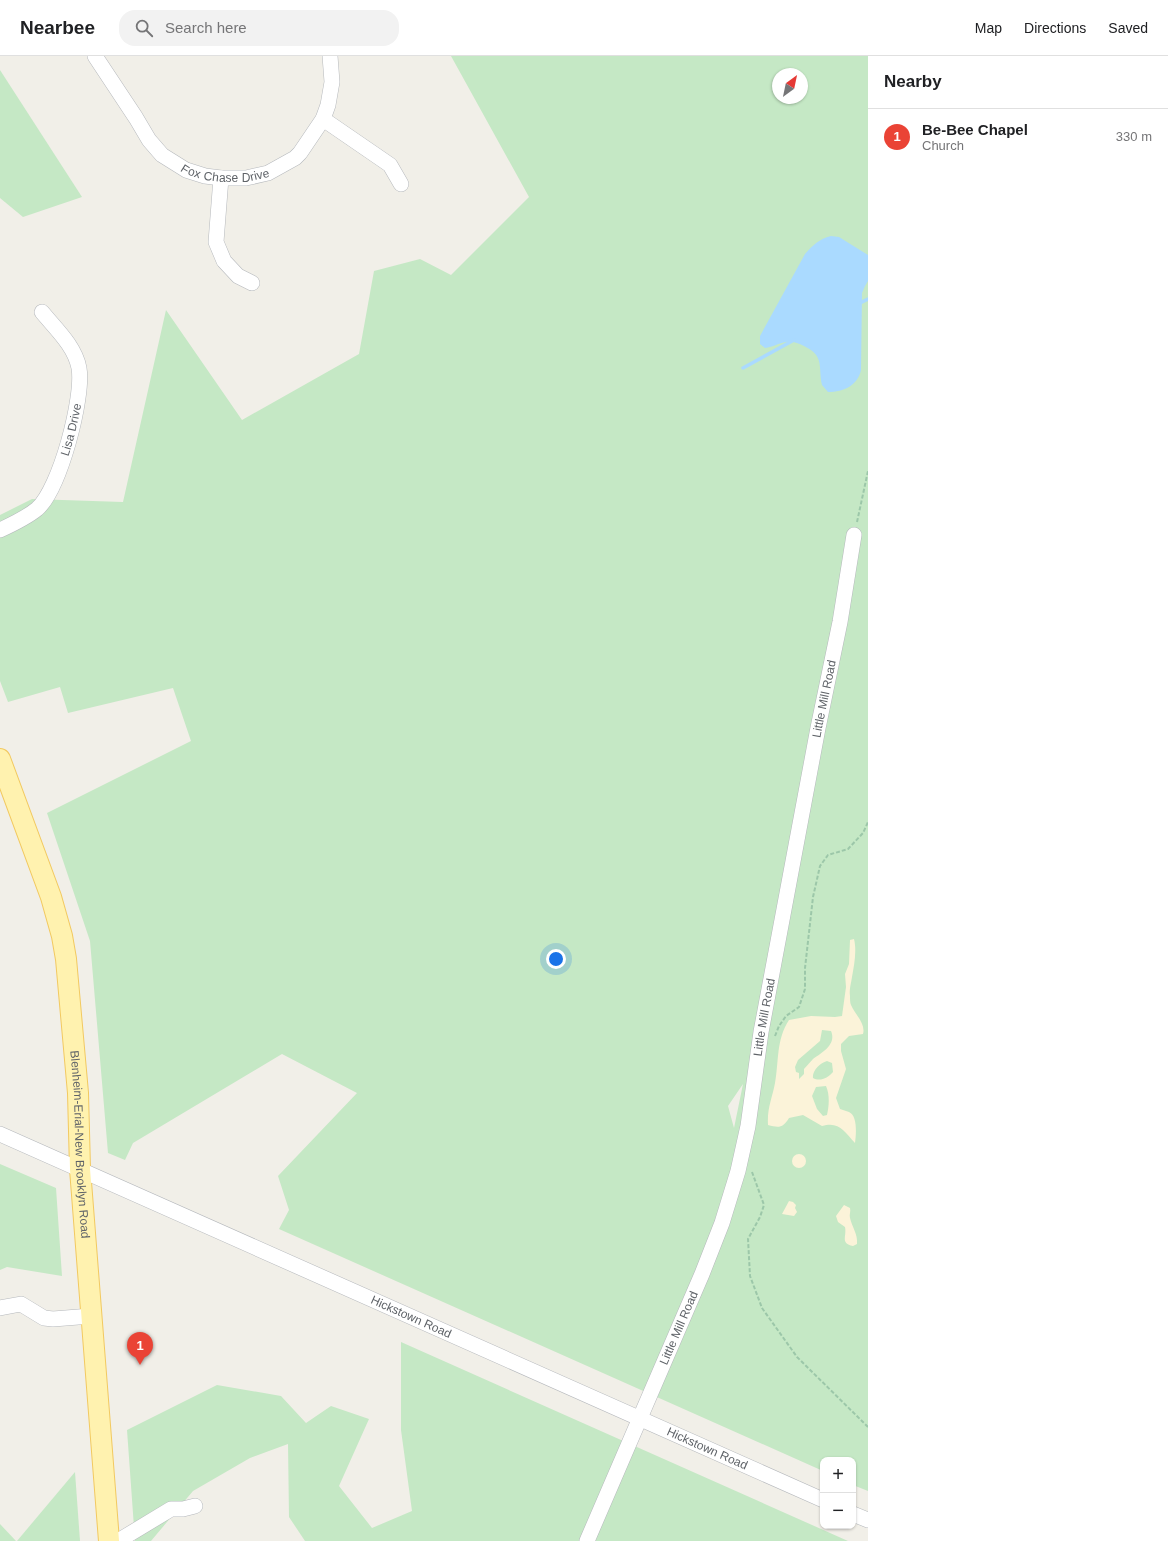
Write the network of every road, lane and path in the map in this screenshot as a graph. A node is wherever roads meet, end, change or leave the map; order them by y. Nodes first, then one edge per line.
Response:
1 (95, 56) edge
2 (330, 56) edge
3 (323, 119) junction
4 (221, 178) junction
5 (401, 184) dead end
6 (252, 283) dead end
7 (42, 312) dead end
8 (868, 471) edge
9 (0, 530) edge
10 (854, 535) joint
11 (0, 759) edge
12 (868, 822) edge
13 (773, 1042) dead end
14 (0, 1134) edge
15 (80, 1169) junction
16 (752, 1169) dead end
17 (0, 1308) edge
18 (91, 1316) junction
19 (640, 1419) junction
20 (868, 1427) edge
21 (820, 1499) edge
22 (195, 1506) dead end
23 (856, 1515) edge
24 (868, 1520) edge
25 (109, 1541) edge
26 (118, 1541) edge
27 (587, 1541) edge

1 - 4 street, Fox Chase Drive
2 - 3 street, Fox Chase Drive
3 - 4 street, Fox Chase Drive
3 - 5 street
4 - 6 street
7 - 9 street, Lisa Drive
8 - 10 path
10 - 19 street, Little Mill Road
11 - 15 main road, Blenheim-Erial-New Brooklyn Road
12 - 13 path
14 - 15 street, Hickstown Road
15 - 18 main road, Blenheim-Erial-New Brooklyn Road
15 - 19 street, Hickstown Road
16 - 20 path
17 - 18 street
18 - 25 main road, Blenheim-Erial-New Brooklyn Road
19 - 21 street, Hickstown Road
19 - 27 street, Little Mill Road
22 - 26 street
23 - 24 street

